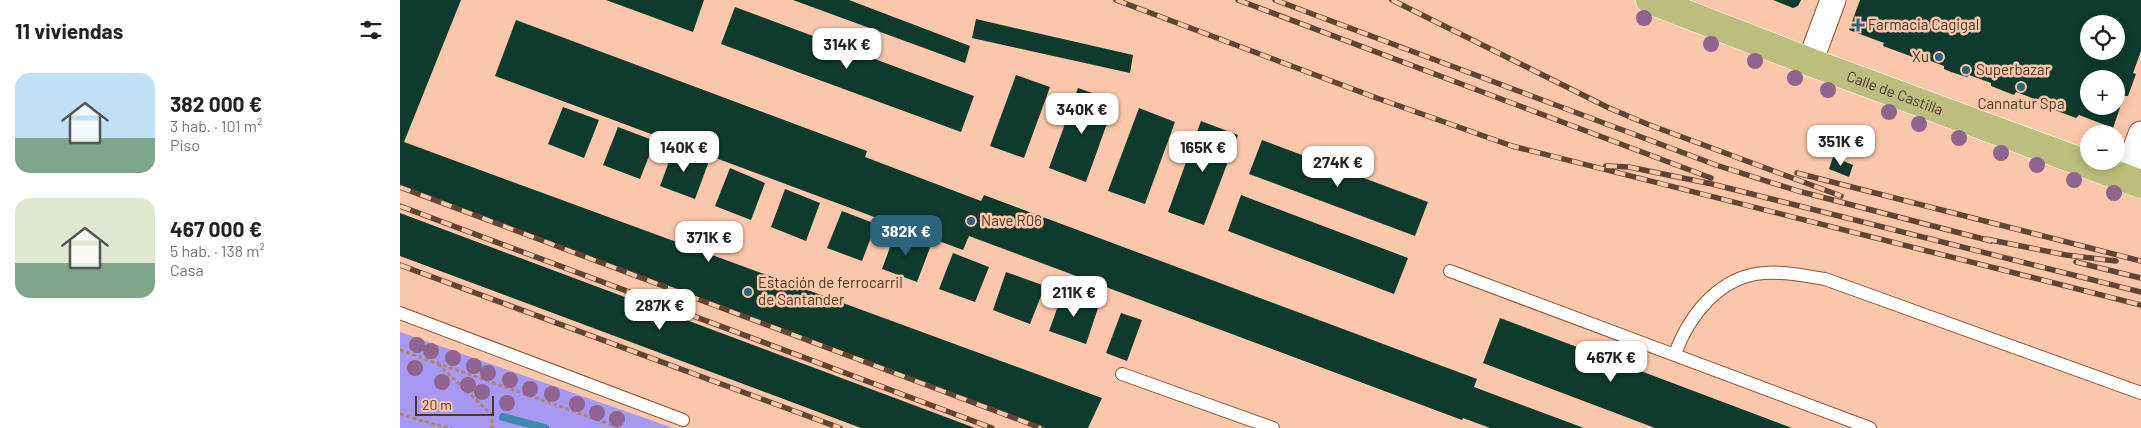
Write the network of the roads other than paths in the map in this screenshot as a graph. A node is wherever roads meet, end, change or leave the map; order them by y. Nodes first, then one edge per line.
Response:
1 (1650, 0) edge
2 (1833, 0) edge
3 (1810, 62) junction
4 (2141, 134) edge
5 (2133, 180) edge
6 (1450, 271) dead end
7 (400, 313) edge
8 (1675, 354) junction
9 (1122, 374) dead end
10 (2141, 393) edge
11 (683, 420) dead end
12 (1273, 428) edge
13 (1870, 428) edge

1 - 3 main road, Calle de Castilla
2 - 3 street
3 - 5 main road, Calle de Castilla
4 - 5 street
6 - 8 lane
7 - 11 lane
8 - 10 lane
8 - 13 lane
9 - 12 lane

